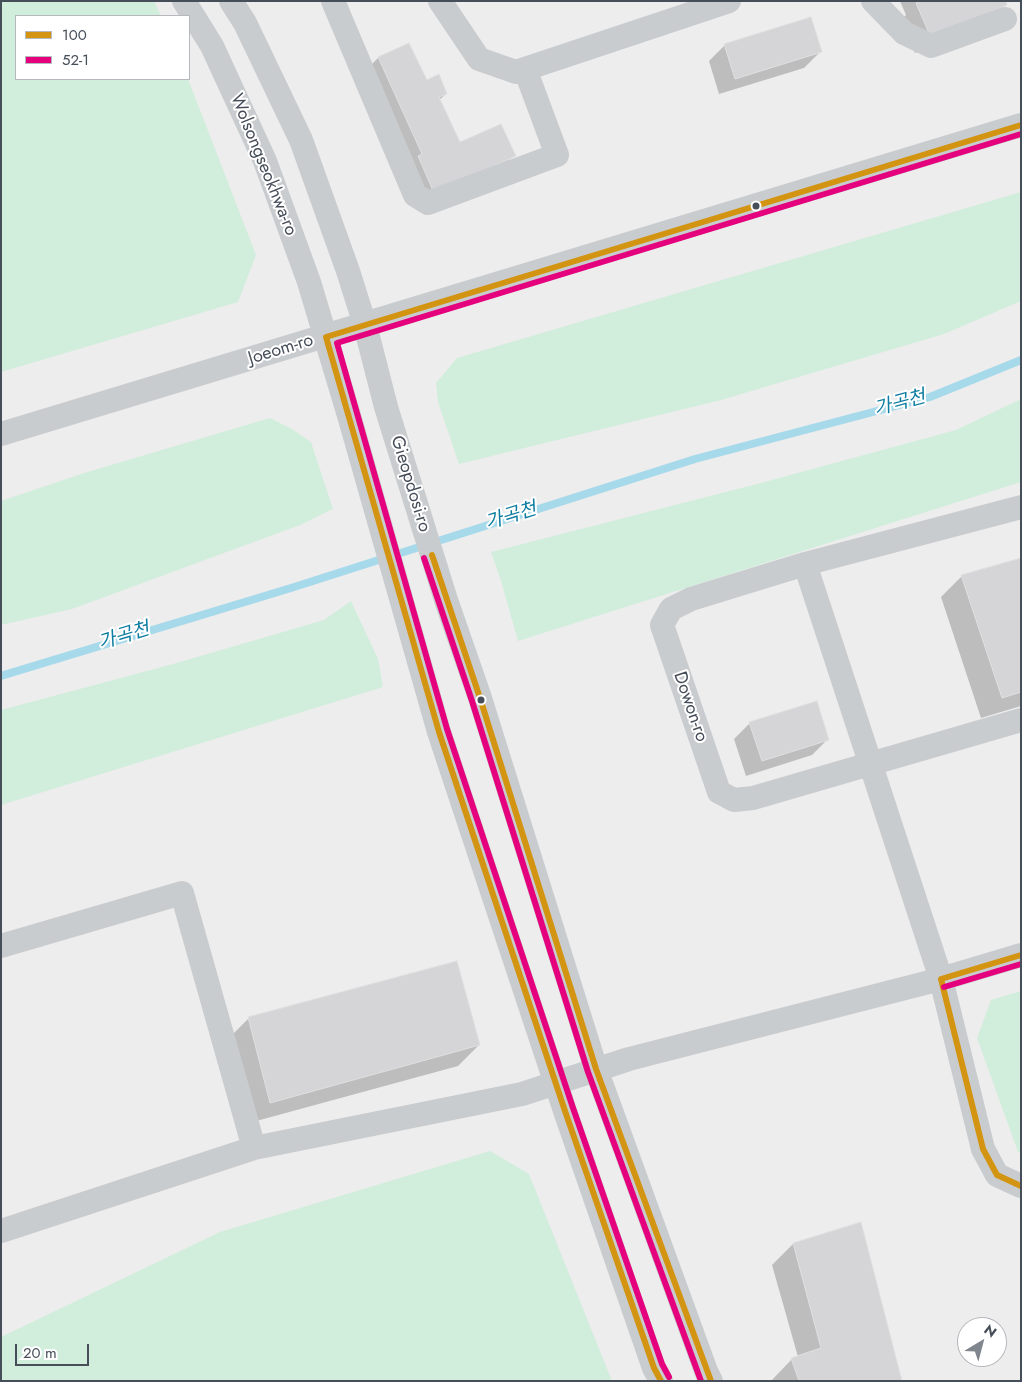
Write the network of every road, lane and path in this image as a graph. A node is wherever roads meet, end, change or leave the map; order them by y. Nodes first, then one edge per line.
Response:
1 (184, 1) edge
2 (231, 1) edge
3 (333, 1) edge
4 (440, 1) edge
5 (729, 1) edge
6 (873, 1) edge
7 (1005, 19) dead end
8 (525, 69) junction
9 (1021, 126) edge
10 (365, 325) junction
11 (326, 337) junction
12 (1, 434) edge
13 (1021, 507) edge
14 (805, 564) junction
15 (1021, 720) edge
16 (869, 764) junction
17 (1, 946) edge
18 (1021, 954) edge
19 (941, 979) junction
20 (596, 1070) junction
21 (556, 1083) junction
22 (254, 1148) junction
23 (1021, 1186) edge
24 (1, 1231) edge
25 (661, 1381) edge
26 (711, 1381) edge

1 - 11 street, Wolsongseokhwa-ro
2 - 10 street
3 - 8 street
4 - 8 street
5 - 8 street
6 - 7 street
9 - 10 street, Joeom-ro
10 - 11 street, Joeom-ro
10 - 20 street, Gieopdosi-ro
11 - 12 street, Joeom-ro
11 - 21 street
13 - 14 street, Dowon-ro
14 - 16 street
14 - 16 street, Dowon-ro
15 - 16 street, Dowon-ro
16 - 19 street
17 - 22 street
18 - 19 street
19 - 20 street
19 - 23 street
20 - 21 street
20 - 26 street, Gieopdosi-ro
21 - 22 street
21 - 25 street
22 - 24 street

